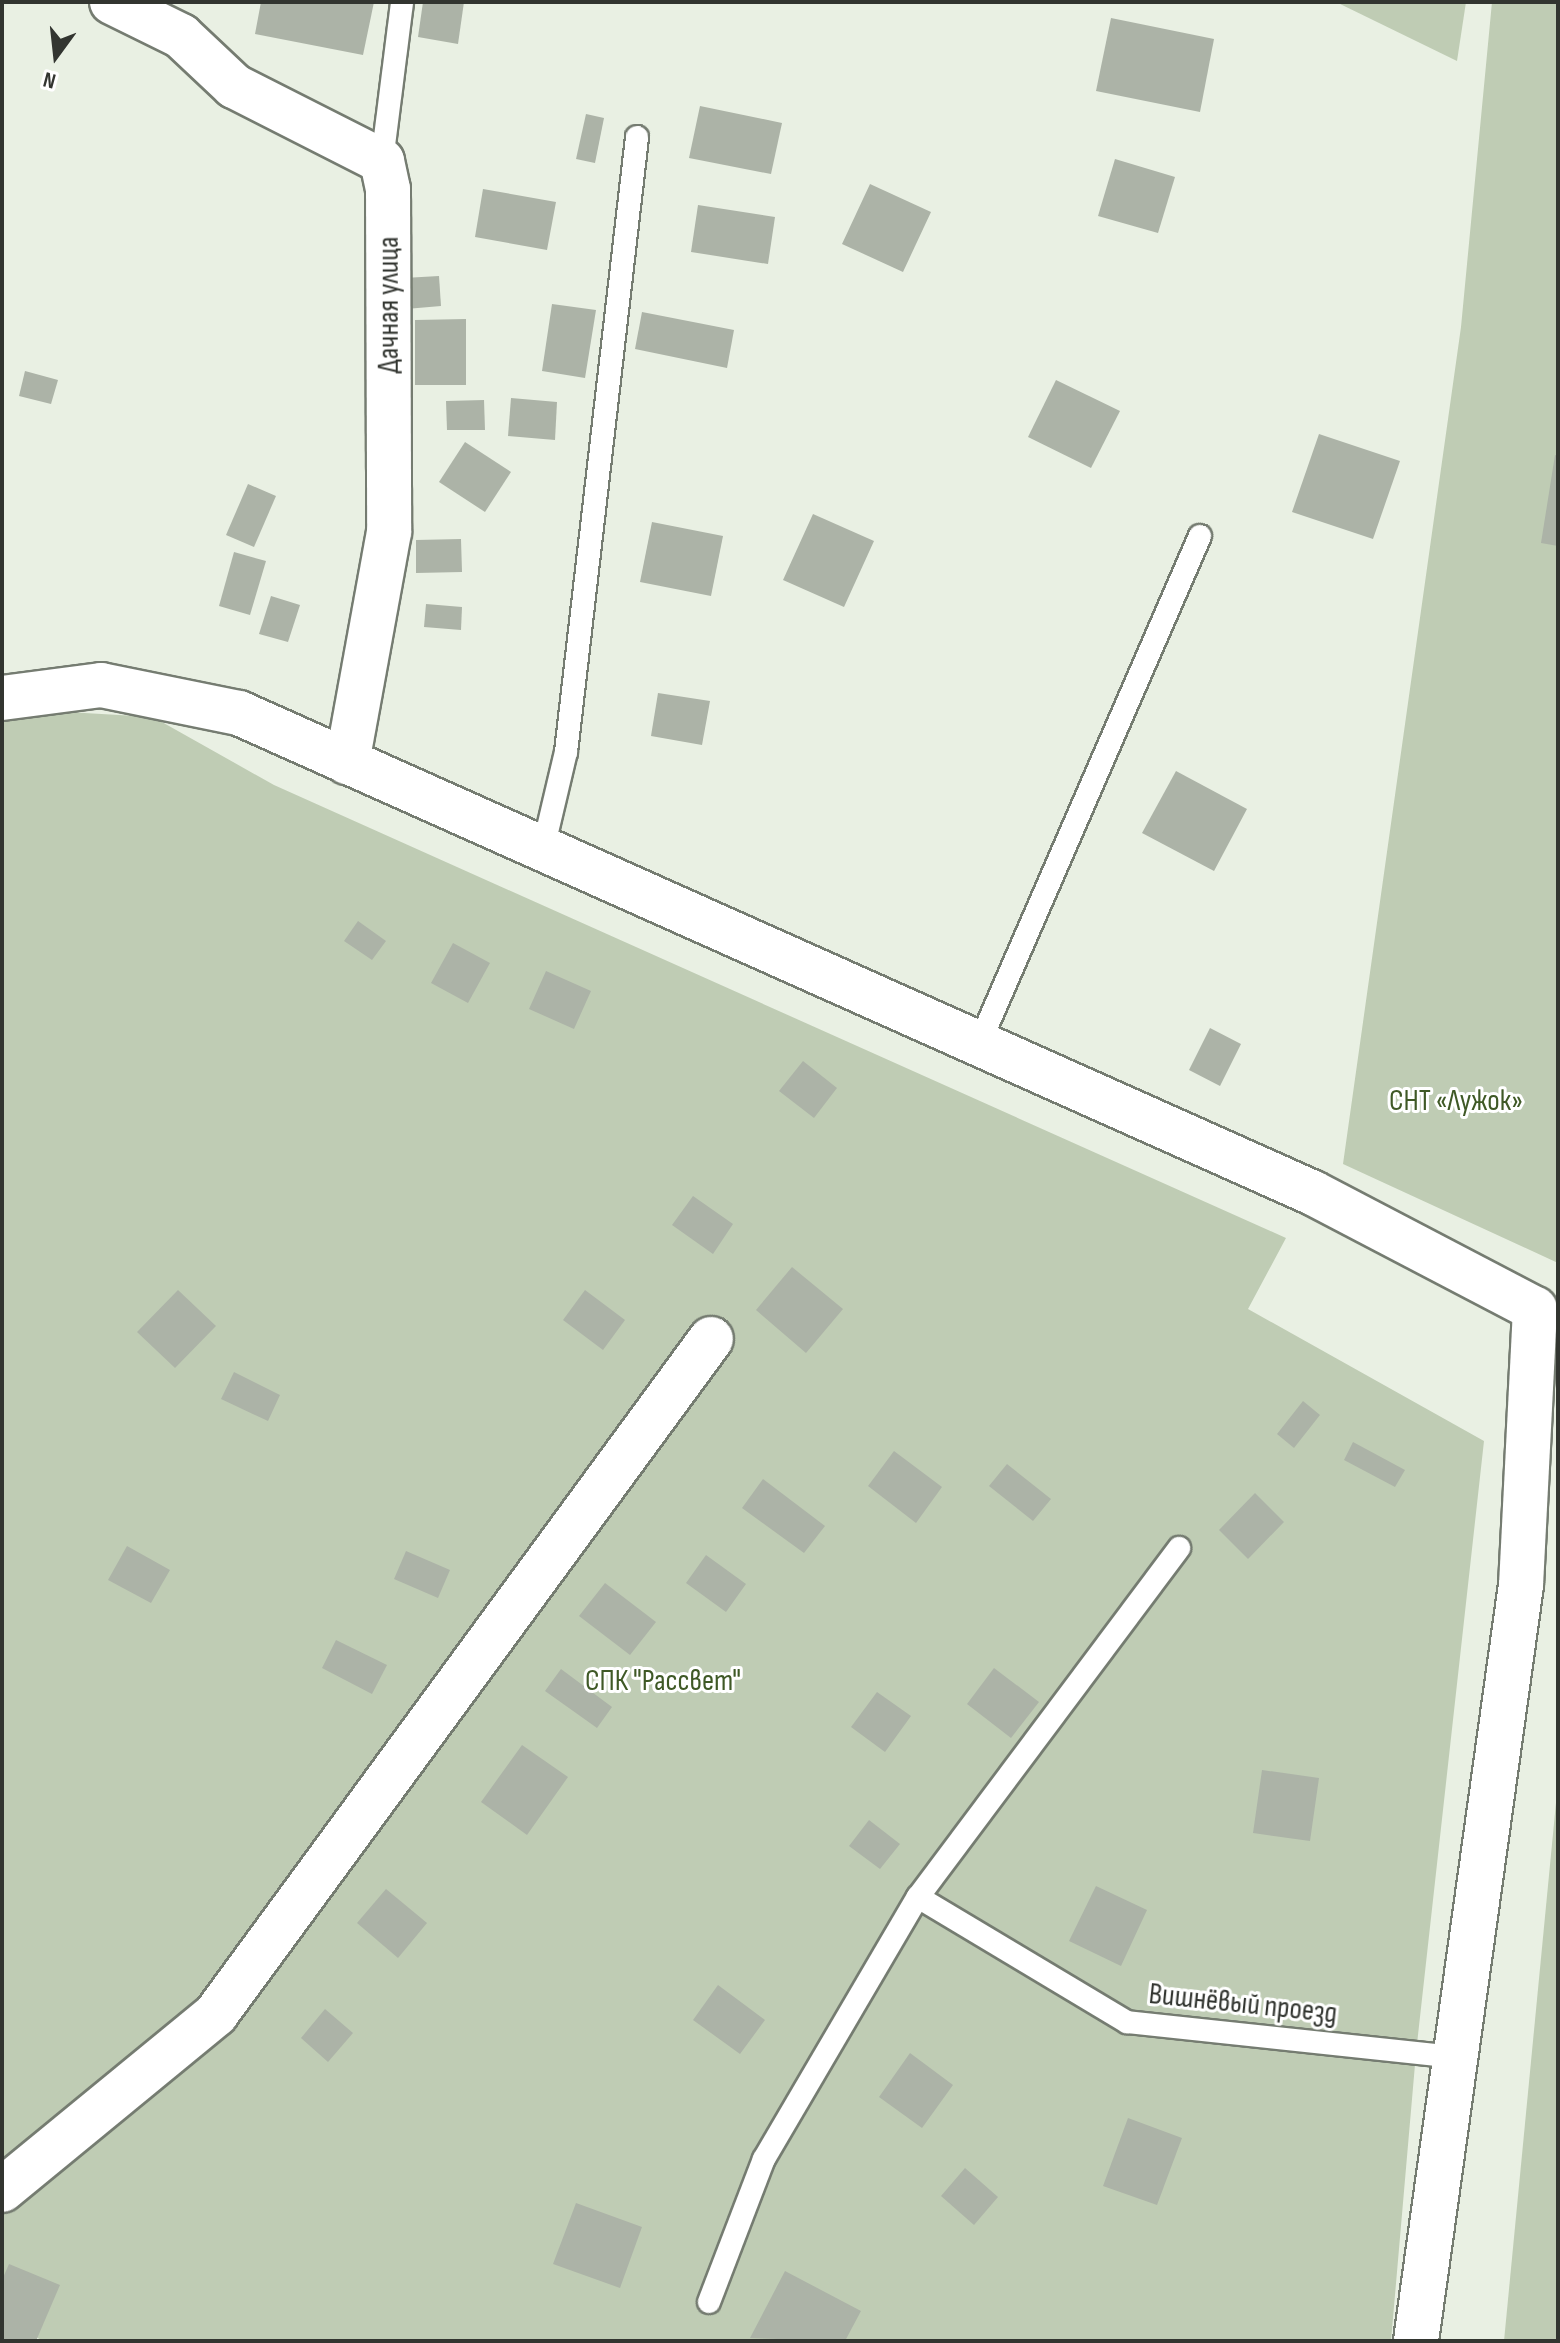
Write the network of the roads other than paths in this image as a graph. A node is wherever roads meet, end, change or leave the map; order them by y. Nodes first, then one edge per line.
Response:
1 (112, 2) edge
2 (402, 2) edge
3 (637, 137) dead end
4 (382, 161) junction
5 (1200, 536) dead end
6 (2, 698) edge
7 (347, 762) junction
8 (543, 849) junction
9 (979, 1044) junction
10 (1546, 1314) edge
11 (711, 1339) dead end
12 (1179, 1548) dead end
13 (918, 1897) junction
14 (1452, 2057) junction
15 (2, 2190) edge
16 (709, 2302) dead end
17 (1416, 2341) edge

1 - 4 street
2 - 4 lane
3 - 8 lane
4 - 7 street, Дачная улица
5 - 9 lane
6 - 7 street
7 - 8 street
8 - 9 street
9 - 10 street
10 - 14 street
11 - 15 street
12 - 13 lane
13 - 14 lane, Вишнёвый проезд
13 - 16 lane
14 - 17 street

